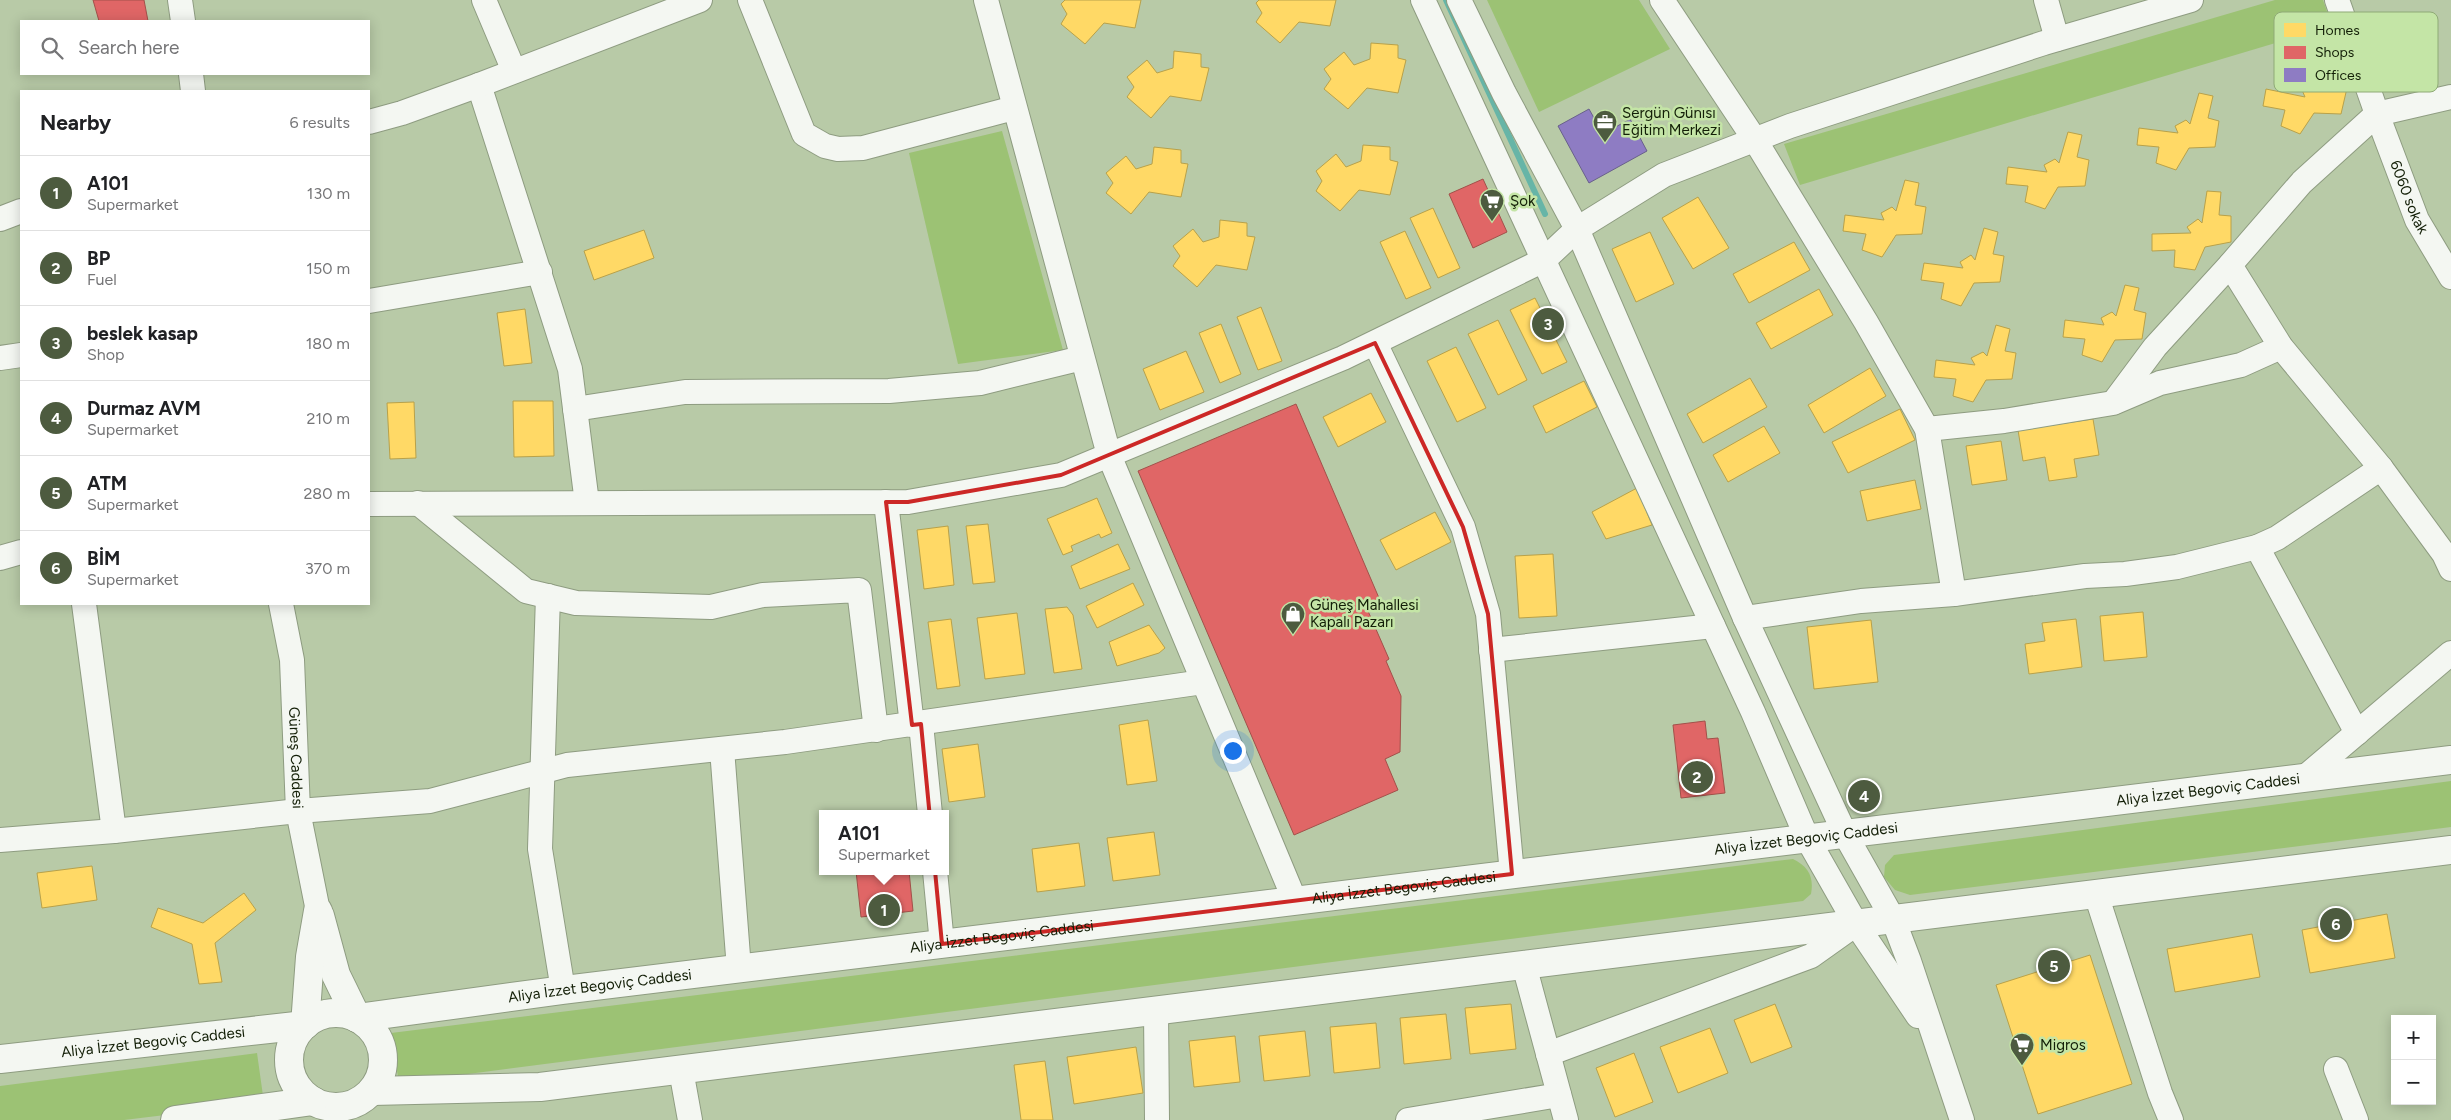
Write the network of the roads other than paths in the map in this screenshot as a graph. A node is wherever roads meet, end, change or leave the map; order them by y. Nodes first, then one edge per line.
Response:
1 (180, 0) edge
2 (484, 0) edge
3 (700, 0) edge
4 (750, 0) edge
5 (986, 0) edge
6 (1423, 0) edge
7 (1459, 0) edge
8 (1662, 0) edge
9 (2046, 0) edge
10 (2191, 0) edge
11 (2337, 0) edge
12 (2341, 12) edge
13 (183, 20) edge
14 (2057, 39) junction
15 (514, 71) junction
16 (191, 75) edge
17 (479, 85) junction
18 (193, 90) edge
19 (2369, 92) edge
20 (2451, 97) edge
21 (1014, 108) junction
22 (2377, 114) junction
23 (370, 122) edge
24 (1755, 140) junction
25 (20, 211) edge
26 (0, 219) edge
27 (1577, 229) junction
28 (1544, 260) junction
29 (2230, 265) junction
30 (540, 272) junction
31 (2451, 277) edge
32 (370, 301) edge
33 (1375, 342) junction
34 (2281, 347) junction
35 (20, 355) edge
36 (0, 358) edge
37 (1082, 358) junction
38 (2113, 403) junction
39 (575, 409) junction
40 (1927, 429) junction
41 (1109, 456) junction
42 (2381, 468) junction
43 (886, 502) junction
44 (418, 503) junction
45 (588, 503) junction
46 (370, 504) edge
47 (2257, 547) junction
48 (20, 552) edge
49 (0, 558) edge
50 (2451, 569) edge
51 (1954, 594) junction
52 (548, 596) junction
53 (84, 605) edge
54 (281, 605) edge
55 (1745, 618) junction
56 (1713, 626) junction
57 (1491, 650) junction
58 (2451, 653) edge
59 (1203, 682) junction
60 (916, 724) junction
61 (876, 730) junction
62 (2357, 733) junction
63 (722, 749) junction
64 (2451, 760) edge
65 (542, 772) junction
66 (2305, 777) junction
67 (929, 810) edge
68 (298, 811) junction
69 (114, 831) junction
70 (1845, 834) junction
71 (1808, 838) junction
72 (0, 840) edge
73 (2451, 850) edge
74 (1512, 874) junction
75 (935, 875) edge
76 (2096, 894) junction
77 (1295, 901) junction
78 (318, 911) junction
79 (1893, 919) junction
80 (1856, 924) junction
81 (942, 944) junction
82 (1524, 965) junction
83 (739, 969) junction
84 (563, 990) junction
85 (1156, 1011) junction
86 (357, 1018) junction
87 (305, 1025) junction
88 (1934, 1040) junction
89 (1548, 1054) junction
90 (0, 1059) edge
91 (2336, 1069) dead end
92 (681, 1070) junction
93 (372, 1091) junction
94 (1559, 1095) junction
95 (319, 1111) edge
96 (1418, 1119) edge
97 (175, 1120) edge
98 (369, 1120) edge
99 (690, 1120) edge
100 (1156, 1120) edge
101 (1566, 1120) edge
102 (1962, 1120) edge
103 (2171, 1120) edge
104 (2356, 1120) edge

1 - 13 street
2 - 15 street
3 - 15 street
4 - 21 street
5 - 21 street
6 - 28 street
7 - 27 street
8 - 24 street
9 - 14 street
10 - 14 street
11 - 12 street, 6060 sokak
14 - 24 street
15 - 17 street
16 - 18 street
17 - 23 street
17 - 30 street
19 - 22 street, 6060 sokak
20 - 22 street
21 - 37 street
22 - 29 street
22 - 31 street, 6060 sokak
24 - 27 street
24 - 40 street
25 - 26 street
27 - 28 street
27 - 55 street
28 - 33 street
28 - 56 street
29 - 34 street
29 - 38 street
30 - 32 street
30 - 39 street
33 - 41 street
33 - 57 street
34 - 38 street
34 - 42 street
35 - 36 street
37 - 39 street
37 - 41 street
38 - 40 street
39 - 45 street
40 - 51 street
41 - 43 street
41 - 59 street
42 - 47 street
42 - 50 street
43 - 45 street
43 - 60 street
44 - 45 street
44 - 46 street
44 - 52 street
47 - 51 street
47 - 62 street
48 - 49 street
51 - 55 street
52 - 61 street
52 - 65 street
53 - 69 street
54 - 68 street, Güneş Caddesi
55 - 70 street
56 - 57 street
56 - 71 street
57 - 74 street
58 - 62 street
59 - 60 street
59 - 77 street
60 - 61 street
60 - 67 street
61 - 63 street
62 - 66 street
63 - 65 street
63 - 83 street
64 - 66 main road, Aliya İzzet Begoviç Caddesi
65 - 68 street
65 - 84 street
66 - 70 main road, Aliya İzzet Begoviç Caddesi
68 - 69 street
68 - 78 street, Güneş Caddesi
69 - 72 street
70 - 71 main road, Aliya İzzet Begoviç Caddesi
70 - 79 street
71 - 74 main road, Aliya İzzet Begoviç Caddesi
71 - 80 street
73 - 76 main road
74 - 77 main road, Aliya İzzet Begoviç Caddesi
75 - 81 street
76 - 79 main road
76 - 103 street
77 - 81 main road, Aliya İzzet Begoviç Caddesi
78 - 86 main road
78 - 87 main road
79 - 80 main road
79 - 88 street
80 - 82 main road
80 - 88 street
80 - 89 street
81 - 83 main road, Aliya İzzet Begoviç Caddesi
82 - 85 main road
82 - 89 street
83 - 84 main road, Aliya İzzet Begoviç Caddesi
84 - 86 main road, Aliya İzzet Begoviç Caddesi
85 - 92 main road
85 - 100 street
86 - 87 main road
86 - 93 main road
87 - 90 main road, Aliya İzzet Begoviç Caddesi
87 - 95 main road
88 - 102 street
89 - 94 street
91 - 104 street
92 - 93 main road
92 - 99 street
93 - 95 main road
93 - 98 main road
94 - 96 street
94 - 101 street
95 - 97 main road

